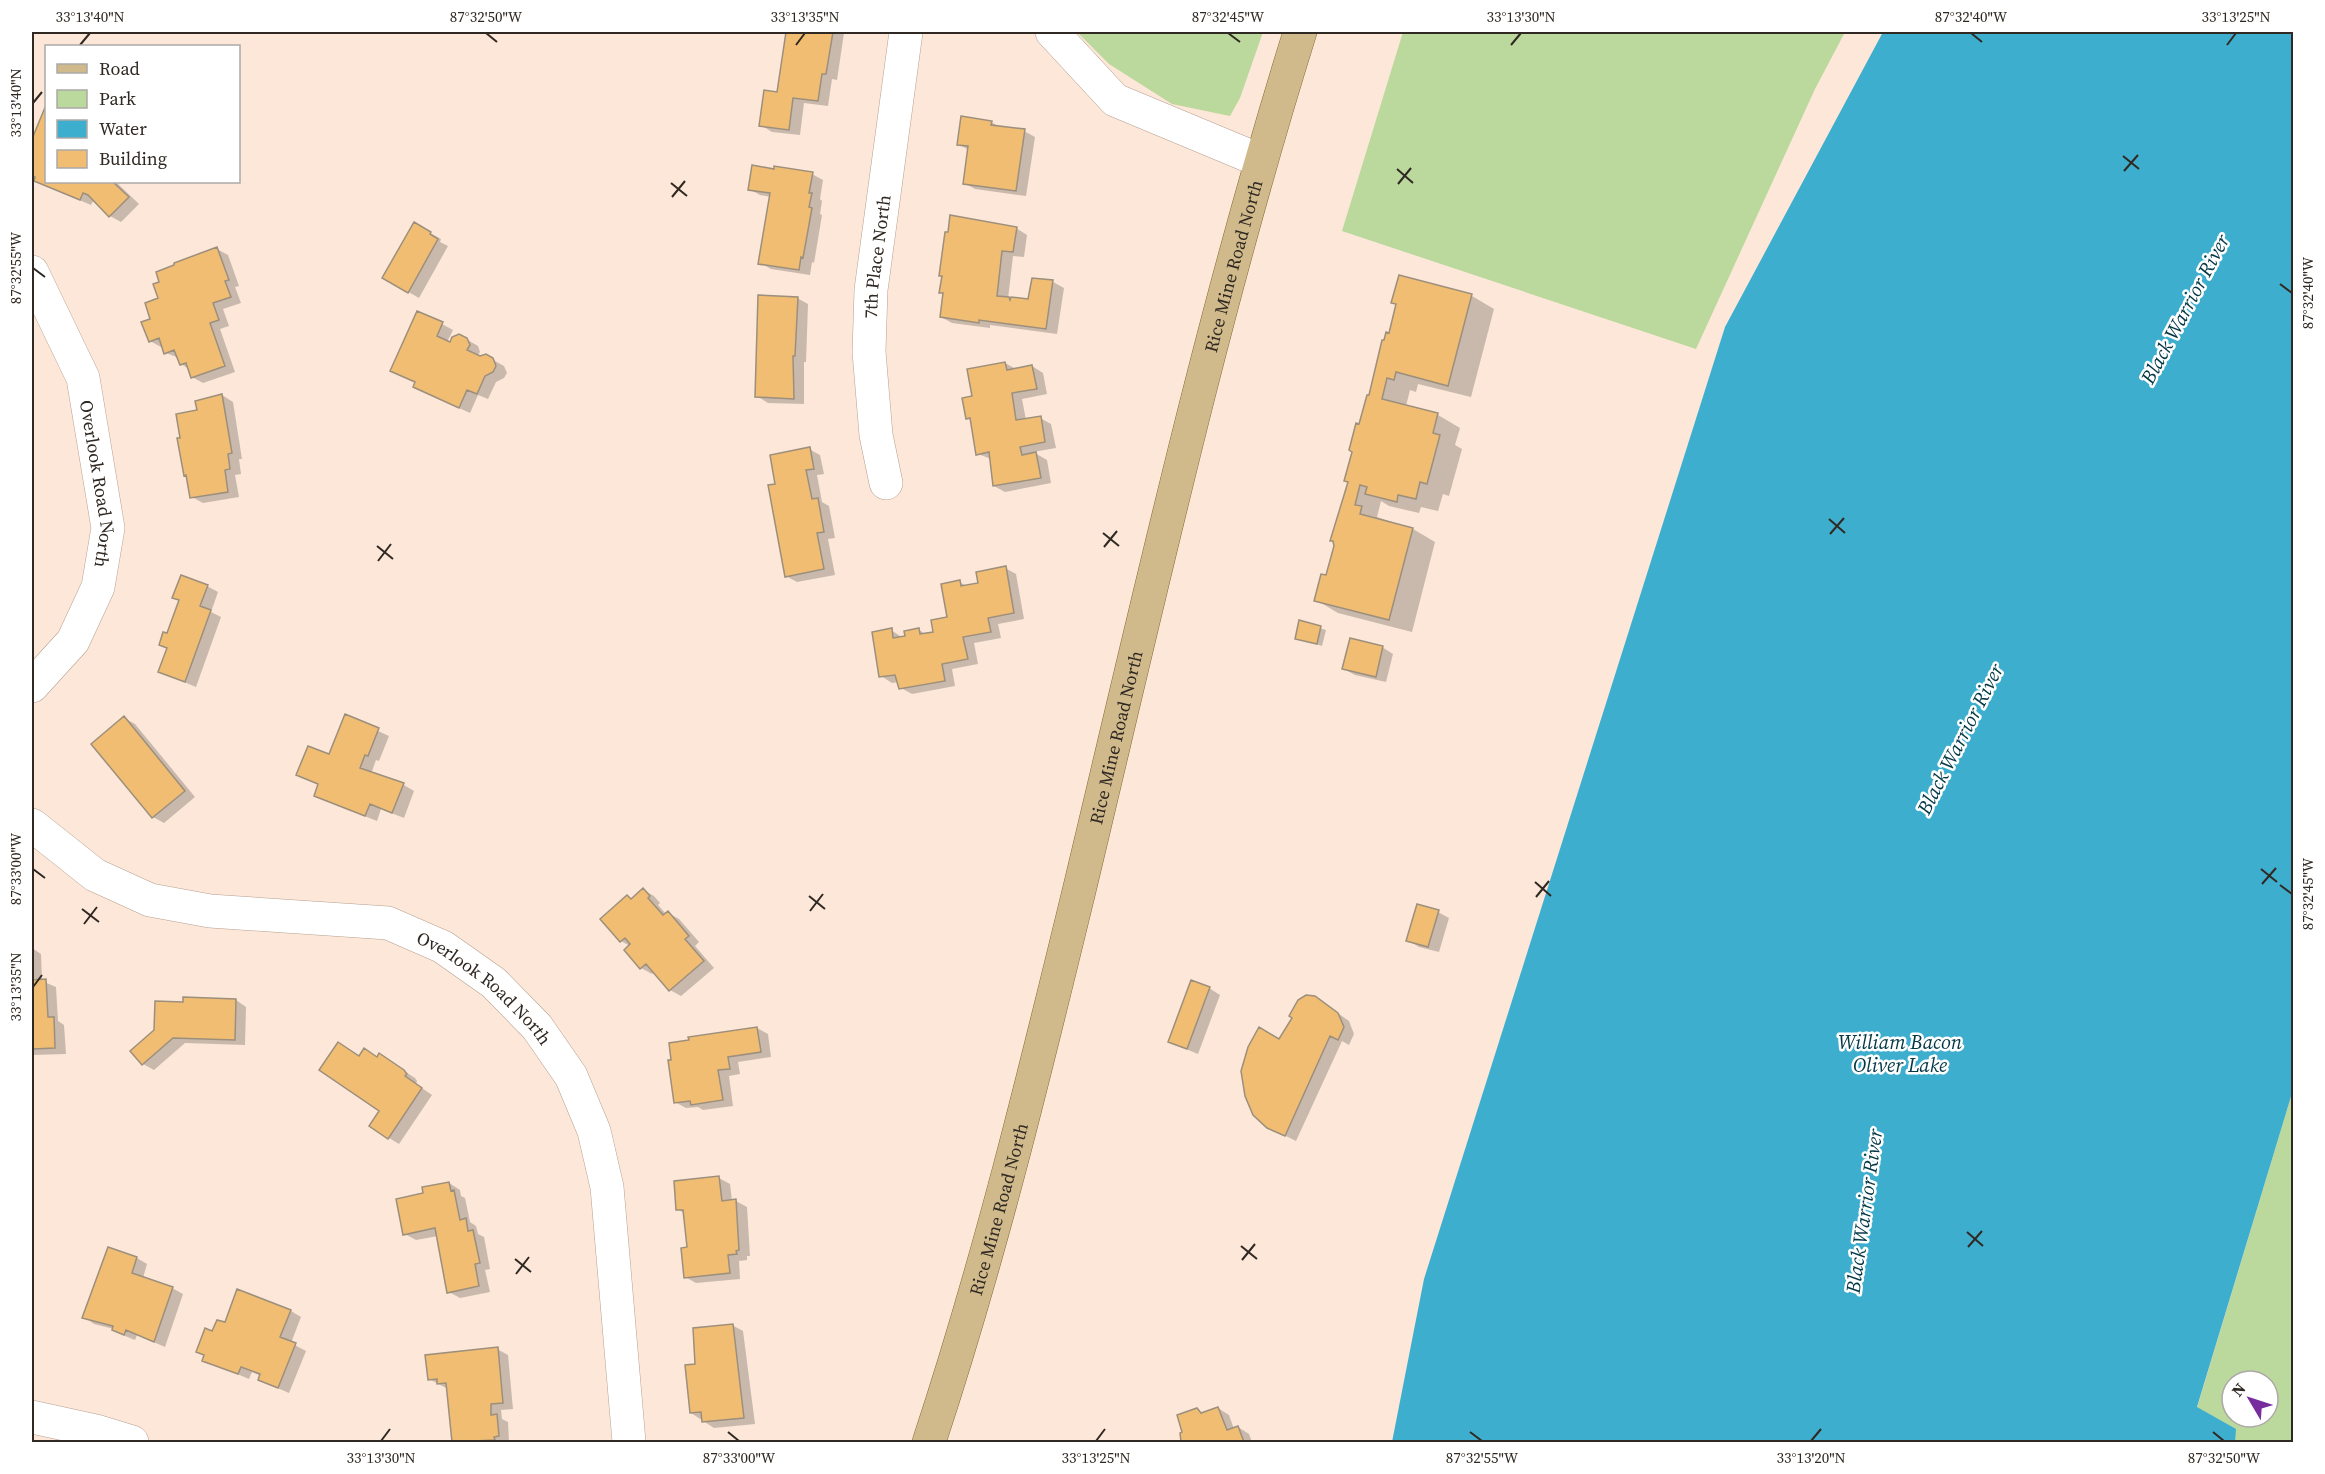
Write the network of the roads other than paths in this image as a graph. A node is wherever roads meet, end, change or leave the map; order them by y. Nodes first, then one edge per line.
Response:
1 (906, 32) edge
2 (1052, 32) edge
3 (1300, 32) edge
4 (1259, 160) junction
5 (32, 272) edge
6 (886, 483) dead end
7 (32, 686) edge
8 (32, 825) edge
9 (32, 1417) edge
10 (132, 1443) edge
11 (629, 1443) edge
12 (929, 1443) edge

1 - 6 street, 7th Place North
2 - 4 street
3 - 4 main road, Rice Mine Road North
4 - 12 main road, Rice Mine Road North
5 - 7 street, Overlook Road North
8 - 11 street, Overlook Road North
9 - 10 street

